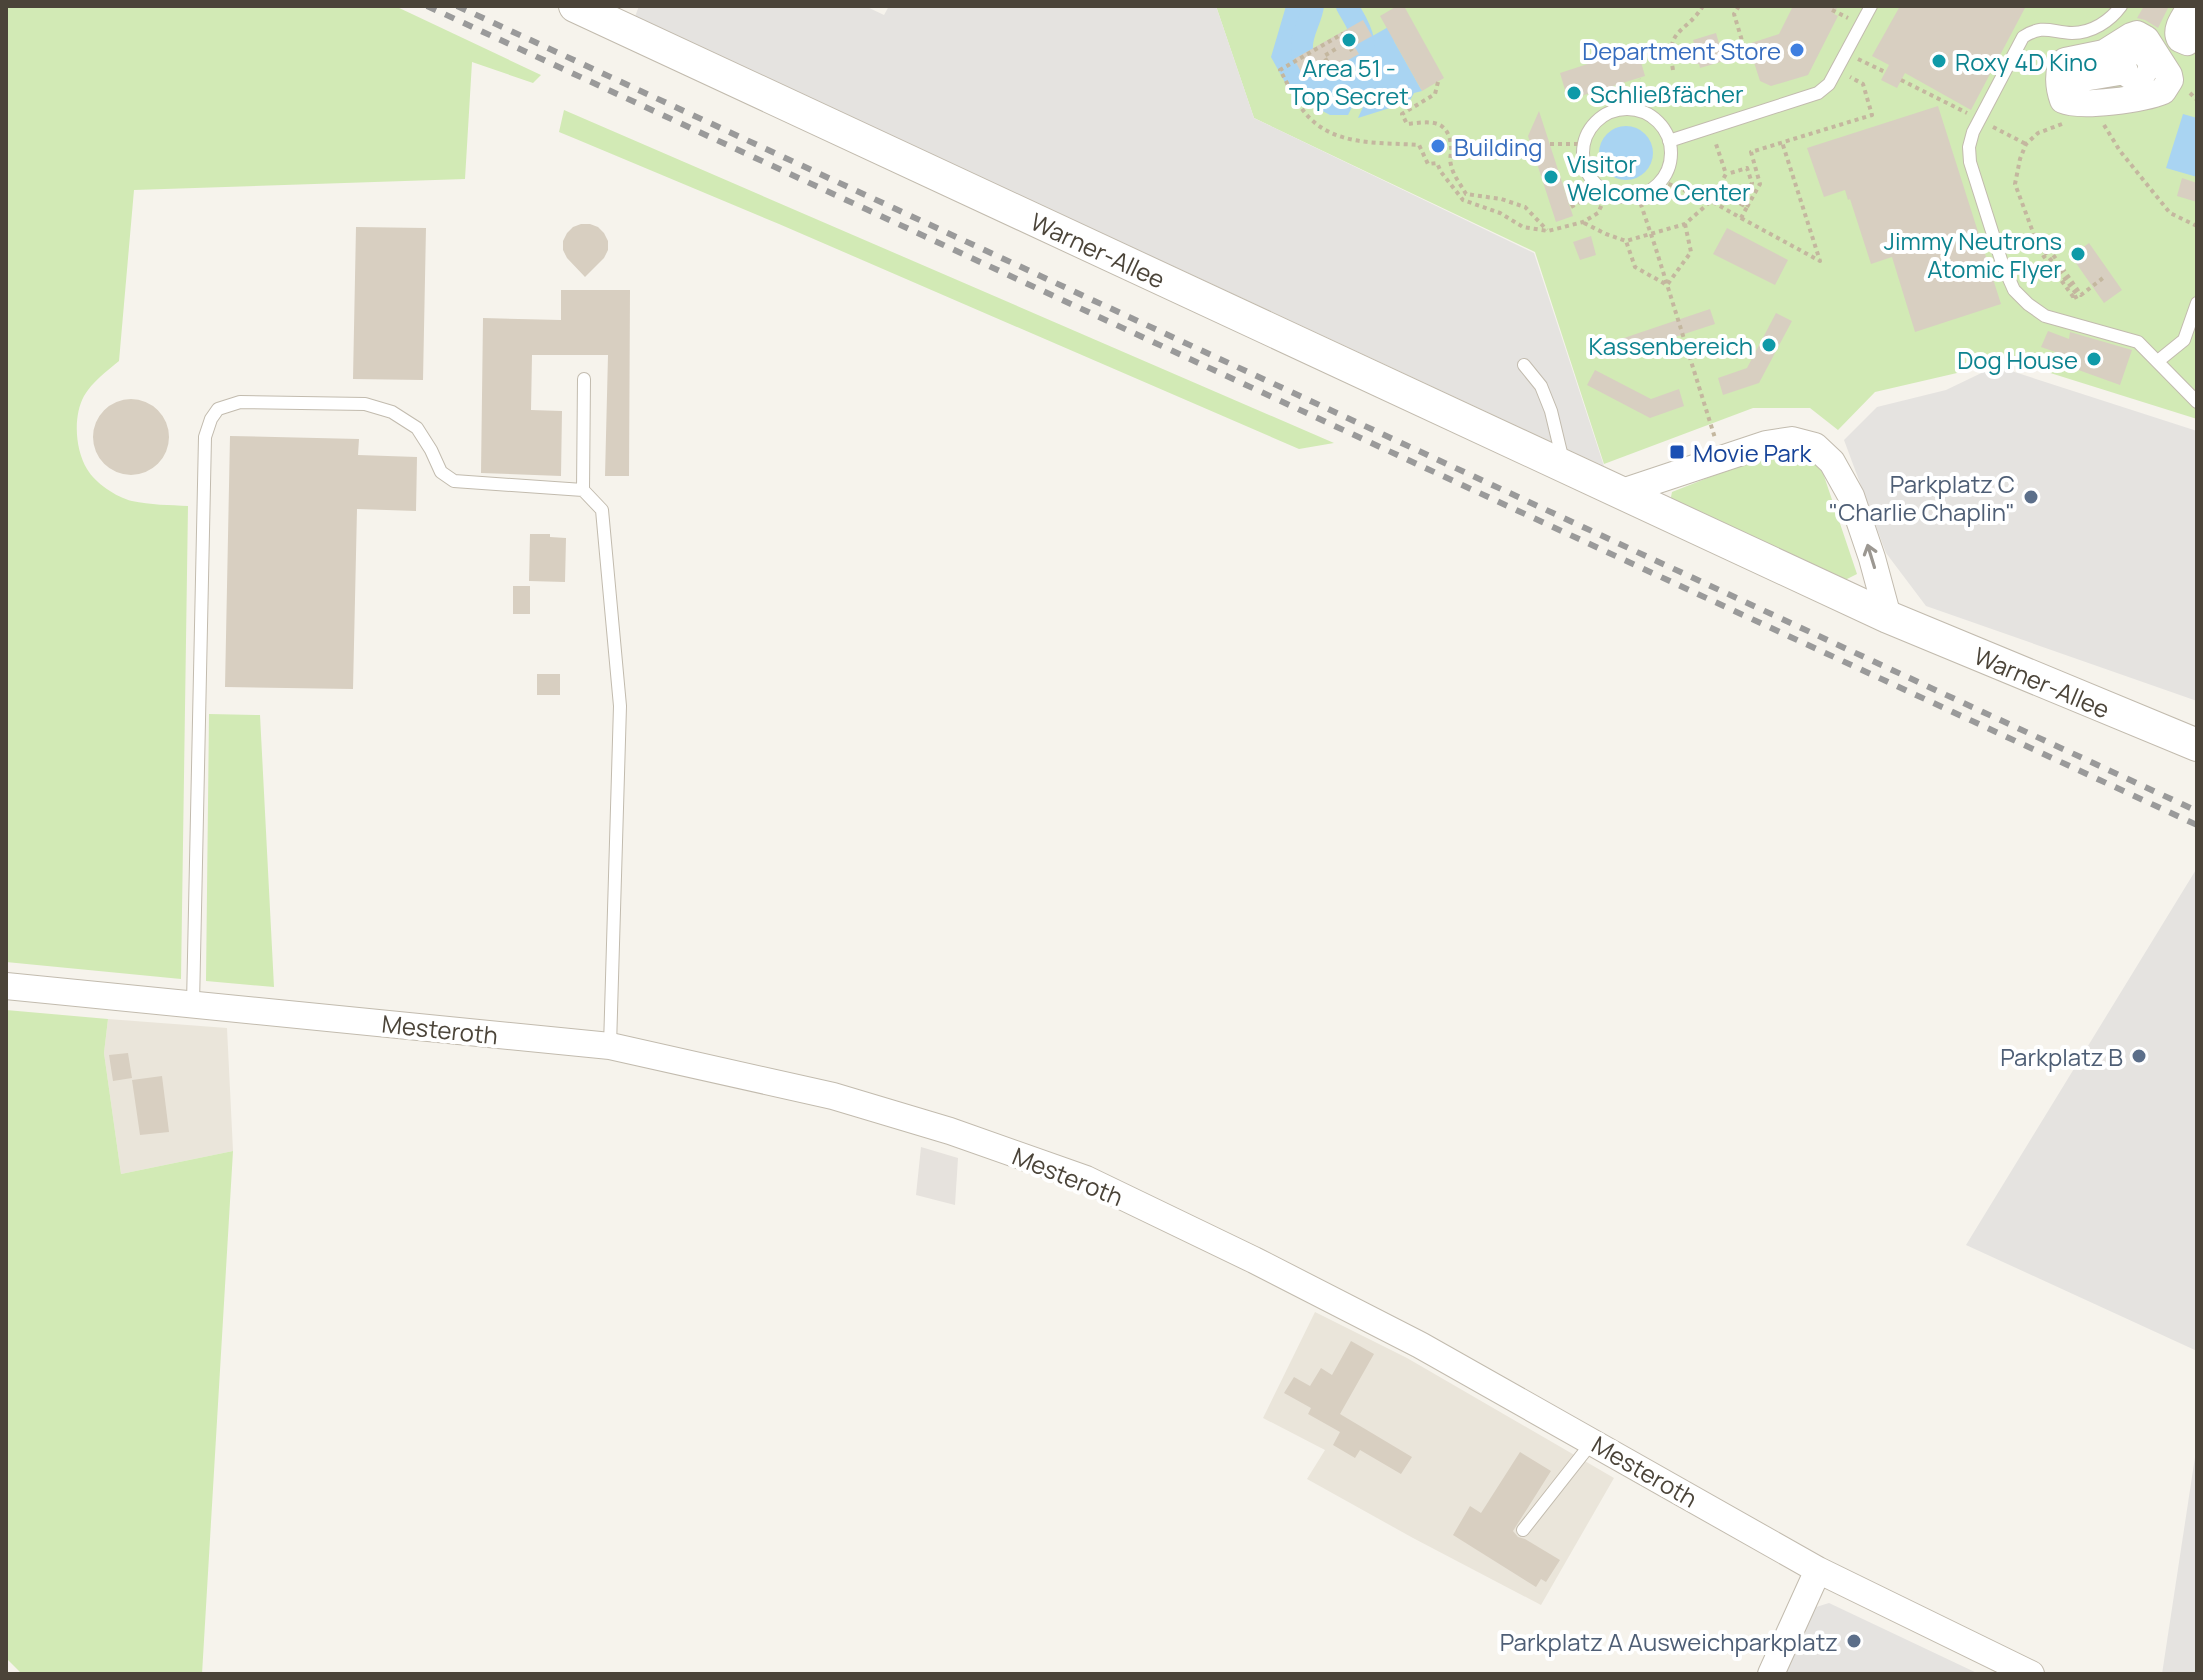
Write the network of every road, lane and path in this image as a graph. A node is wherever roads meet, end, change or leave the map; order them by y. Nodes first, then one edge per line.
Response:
1 (1703, 6) edge
2 (1739, 6) edge
3 (1871, 6) edge
4 (2121, 6) edge
5 (2191, 6) edge
6 (590, 9) edge
7 (2197, 32) edge
8 (1743, 44) dead end
9 (1339, 47) dead end
10 (1352, 51) dead end
11 (1846, 53) junction
12 (2137, 66) dead end
13 (1673, 70) dead end
14 (1837, 70) junction
15 (1319, 72) dead end
16 (1885, 72) dead end
17 (1639, 79) dead end
18 (1901, 80) dead end
19 (1438, 82) dead end
20 (2092, 90) junction
21 (2188, 90) dead end
22 (2180, 97) dead end
23 (1633, 110) junction
24 (1962, 110) dead end
25 (2063, 124) dead end
26 (1711, 127) junction
27 (1669, 141) junction
28 (1782, 142) junction
29 (1550, 144) dead end
30 (1583, 144) junction
31 (1726, 174) junction
32 (1661, 181) junction
33 (1595, 185) junction
34 (1607, 193) junction
35 (1638, 196) junction
36 (1711, 201) junction
37 (1571, 207) dead end
38 (1747, 207) junction
39 (1741, 218) junction
40 (1583, 222) junction
41 (1685, 224) junction
42 (2197, 226) edge
43 (1548, 231) junction
44 (1651, 233) junction
45 (1626, 241) junction
46 (2103, 278) dead end
47 (1667, 285) junction
48 (2197, 303) edge
49 (2158, 361) junction
50 (1524, 365) dead end
51 (584, 379) dead end
52 (2197, 402) edge
53 (1722, 459) junction
54 (1564, 466) junction
55 (583, 490) junction
56 (1622, 492) junction
57 (1888, 617) junction
58 (2197, 745) edge
59 (6, 986) edge
60 (193, 1004) junction
61 (610, 1046) junction
62 (1593, 1441) junction
63 (1523, 1530) dead end
64 (1818, 1570) junction
65 (1771, 1674) edge
66 (2031, 1674) edge

1 - 13 path
2 - 8 path
3 - 11 lane
4 - 49 lane
5 - 7 street
6 - 54 street, Warner-Allee
9 - 15 path
10 - 43 path
11 - 14 lane
11 - 16 path
12 - 20 street
14 - 26 lane
14 - 28 path
17 - 23 path
18 - 24 path
19 - 43 path
20 - 20 street
20 - 42 path
21 - 22 path
23 - 27 lane
23 - 30 lane
25 - 46 path
26 - 27 lane
26 - 31 path
27 - 32 lane
28 - 38 path
28 - 39 path
29 - 30 path
30 - 33 lane
31 - 36 path
31 - 38 path
32 - 35 lane
32 - 36 path
33 - 34 lane
33 - 37 path
34 - 35 lane
34 - 40 path
35 - 44 path
36 - 39 path
36 - 41 path
38 - 39 path
40 - 43 path
40 - 45 path
41 - 44 path
41 - 47 path
44 - 45 path
44 - 47 path
45 - 47 path
47 - 53 path
48 - 49 lane
49 - 52 lane
50 - 54 lane
51 - 55 lane
53 - 56 street
57 -> 53 street
54 - 56 street, Warner-Allee
55 - 60 lane
55 - 61 lane
56 - 57 street, Warner-Allee
57 - 58 street, Warner-Allee
59 - 60 street, Mesteroth
60 - 61 street, Mesteroth
61 - 62 street, Mesteroth
62 - 63 lane
62 - 64 street, Mesteroth
64 - 65 street
64 - 66 street, Mesteroth

